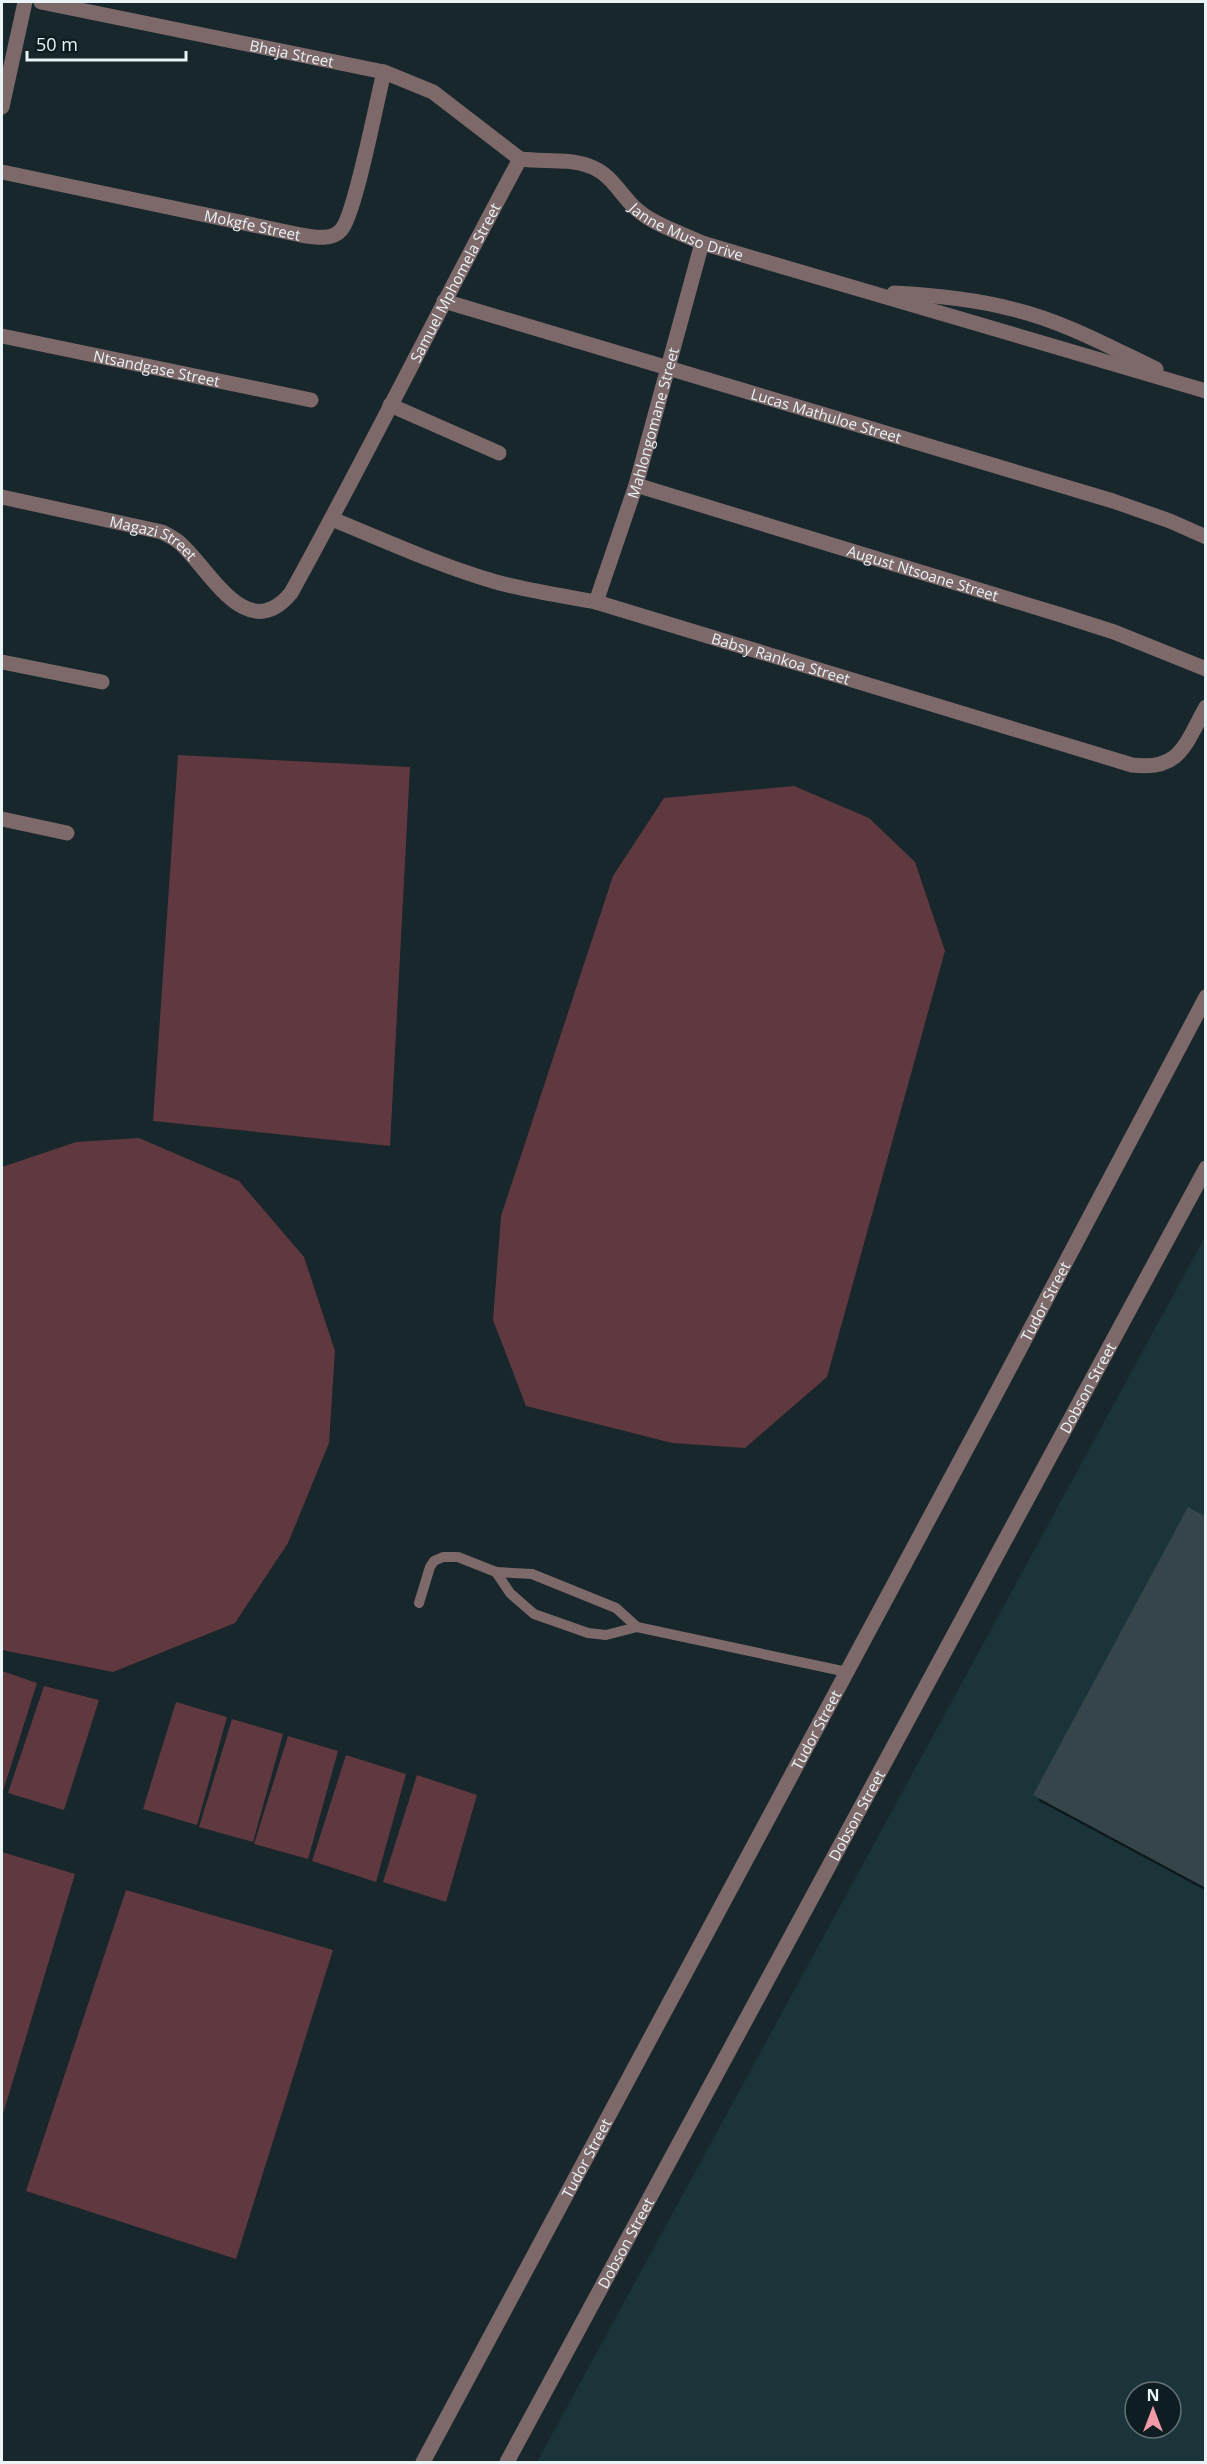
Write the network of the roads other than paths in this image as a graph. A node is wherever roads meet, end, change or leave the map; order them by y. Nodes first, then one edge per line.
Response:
1 (25, 2) edge
2 (41, 2) edge
3 (6, 60) edge
4 (384, 72) junction
5 (2, 107) edge
6 (520, 159) junction
7 (2, 172) edge
8 (702, 243) junction
9 (867, 291) junction
10 (444, 301) junction
11 (2, 336) edge
12 (666, 369) junction
13 (1204, 390) edge
14 (312, 400) dead end
15 (390, 405) junction
16 (499, 453) dead end
17 (636, 485) junction
18 (2, 496) edge
19 (332, 519) junction
20 (1206, 537) edge
21 (596, 602) junction
22 (282, 604) joint
23 (2, 662) edge
24 (1206, 669) edge
25 (102, 681) dead end
26 (1206, 707) edge
27 (2, 819) edge
28 (67, 833) dead end
29 (1206, 997) edge
30 (1206, 1168) edge
31 (496, 1572) junction
32 (419, 1603) dead end
33 (637, 1627) junction
34 (846, 1672) junction
35 (423, 2463) edge
36 (507, 2463) edge

1 - 3 street
2 - 4 street, Bheja Street
3 - 5 street
4 - 6 street, Bheja Street
4 - 7 street, Mokgfe Street
6 - 8 street, Janne Muso Drive
6 - 10 street, Samuel Mphomela Street
8 - 9 street, Janne Muso Drive
8 - 12 street, Mahlongomane Street
9 - 13 street, Janne Muso Drive
9 - 13 street, Janne Muso Drive
10 - 12 street, Lucas Mathuloe Street
10 - 15 street, Samuel Mphomela Street
11 - 14 street, Ntsandgase Street
12 - 17 street, Mahlongomane Street
12 - 20 street, Lucas Mathuloe Street
15 - 16 street
15 - 19 street, Samuel Mphomela Street
17 - 21 street, Mahlongomane Street
17 - 24 street, August Ntsoane Street
18 - 22 street, Magazi Street
19 - 21 street, Babsy Rankoa Street
19 - 22 street, Samuel Mphomela Street
21 - 26 street, Babsy Rankoa Street
23 - 25 street
27 - 28 street
29 - 34 street, Tudor Street
30 - 36 street, Dobson Street
31 - 32 lane
31 - 33 lane
31 - 33 lane
33 - 34 lane
34 - 35 street, Tudor Street

